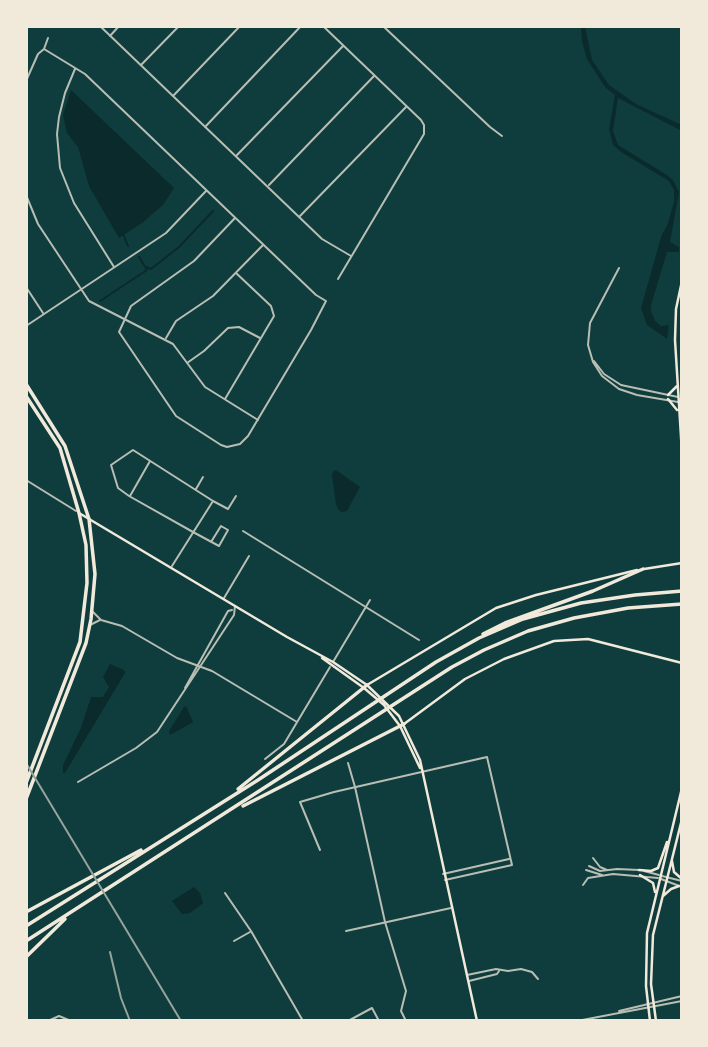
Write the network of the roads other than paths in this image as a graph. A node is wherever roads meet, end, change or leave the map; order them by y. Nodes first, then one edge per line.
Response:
1 (100, 26) edge
2 (119, 26) edge
3 (179, 26) edge
4 (240, 26) edge
5 (300, 26) edge
6 (323, 26) edge
7 (383, 26) edge
8 (110, 36) junction
9 (48, 38) dead end
10 (344, 46) junction
11 (44, 49) junction
12 (141, 65) junction
13 (76, 68) junction
14 (375, 75) junction
15 (26, 81) edge
16 (173, 96) junction
17 (407, 106) junction
18 (205, 127) junction
19 (502, 136) dead end
20 (236, 156) junction
21 (267, 186) junction
22 (207, 191) junction
23 (26, 195) edge
24 (300, 217) junction
25 (235, 218) junction
26 (263, 245) junction
27 (351, 256) junction
28 (115, 267) junction
29 (619, 268) dead end
30 (236, 273) junction
31 (338, 279) dead end
32 (682, 281) edge
33 (26, 287) edge
34 (81, 289) junction
35 (43, 314) junction
36 (123, 320) junction
37 (26, 326) edge
38 (165, 339) junction
39 (261, 339) junction
40 (593, 361) junction
41 (187, 363) junction
42 (26, 384) edge
43 (677, 386) junction
44 (26, 396) edge
45 (668, 397) junction
46 (225, 400) junction
47 (680, 400) edge
48 (679, 412) junction
49 (258, 420) junction
50 (682, 453) edge
51 (151, 460) junction
52 (203, 477) dead end
53 (26, 480) edge
54 (196, 489) junction
55 (129, 496) junction
56 (236, 496) dead end
57 (213, 500) junction
58 (79, 513) junction
59 (89, 519) junction
60 (243, 531) dead end
61 (193, 532) junction
62 (211, 542) junction
63 (249, 556) dead end
64 (682, 561) edge
65 (171, 567) junction
66 (643, 569) junction
67 (682, 591) edge
68 (223, 599) junction
69 (370, 600) dead end
70 (682, 604) edge
71 (366, 607) junction
72 (234, 608) junction
73 (92, 611) junction
74 (101, 620) junction
75 (89, 626) junction
76 (419, 640) dead end
77 (474, 641) junction
78 (682, 663) edge
79 (332, 664) junction
80 (197, 665) junction
81 (202, 666) junction
82 (365, 686) junction
83 (185, 689) junction
84 (297, 722) junction
85 (402, 725) junction
86 (265, 759) dead end
87 (348, 763) dead end
88 (421, 771) junction
89 (78, 782) dead end
90 (26, 783) edge
91 (355, 787) junction
92 (681, 790) edge
93 (26, 799) edge
94 (219, 802) junction
95 (682, 819) edge
96 (211, 824) junction
97 (669, 839) junction
98 (155, 843) junction
99 (320, 850) dead end
100 (593, 858) dead end
101 (672, 858) junction
102 (510, 859) junction
103 (589, 866) dead end
104 (586, 870) dead end
105 (608, 870) junction
106 (639, 870) junction
107 (443, 874) junction
108 (603, 875) junction
109 (640, 875) junction
110 (660, 877) junction
111 (666, 879) junction
112 (445, 880) junction
113 (682, 880) edge
114 (583, 884) dead end
115 (680, 887) edge
116 (225, 893) dead end
117 (661, 898) junction
118 (655, 899) junction
119 (84, 905) junction
120 (451, 908) junction
121 (26, 912) edge
122 (385, 922) junction
123 (26, 926) edge
124 (251, 931) junction
125 (346, 931) dead end
126 (26, 941) edge
127 (234, 941) dead end
128 (26, 957) edge
129 (499, 971) junction
130 (466, 975) junction
131 (538, 979) dead end
132 (468, 981) junction
133 (682, 996) edge
134 (653, 1001) junction
135 (682, 1001) edge
136 (648, 1005) junction
137 (654, 1006) junction
138 (48, 1021) edge
139 (71, 1021) edge
140 (303, 1021) edge
141 (348, 1021) edge
142 (379, 1021) edge
143 (406, 1021) edge
144 (477, 1021) edge
145 (577, 1021) edge
146 (650, 1021) edge
147 (656, 1021) edge

1 - 8 street
2 - 8 street
3 - 12 street
4 - 16 street
5 - 18 street
6 - 10 street
7 - 19 street
8 - 12 street
9 - 11 street
10 - 14 street
10 - 20 street
11 - 13 street
11 - 15 street
12 - 16 street
13 - 22 street
13 - 28 street
14 - 17 street
14 - 21 street
16 - 18 street
17 - 24 street
17 - 27 street
18 - 20 street
20 - 21 street
21 - 24 street
22 - 25 street
22 - 28 street
23 - 34 street
24 - 27 street
25 - 26 street
25 - 36 street
26 - 30 street
26 - 49 street
27 - 31 street
28 - 34 street
29 - 40 street
30 - 38 street
30 - 39 street
32 - 43 main road
33 - 35 street
34 - 35 street
34 - 36 street
35 - 37 street
36 - 38 street
36 - 49 street
38 - 41 street
39 - 41 street
39 - 46 street
40 - 45 street
40 - 45 street
41 - 46 street
42 - 59 main road
43 - 45 main road
43 - 47 main road
44 - 58 main road
45 - 47 street
45 - 48 main road
46 - 49 street
47 - 48 main road
48 - 50 main road
51 - 54 street
51 - 55 street
51 - 55 street
52 - 54 street
53 - 58 street
54 - 57 street
55 - 61 street
56 - 57 street
57 - 61 street
58 - 59 main road
58 - 90 main road
59 - 65 main road
59 - 73 main road
60 - 71 street
61 - 62 street
61 - 65 street
62 - 62 street
63 - 68 street
64 - 66 main road
65 - 68 main road
66 - 77 main road
66 - 82 main road
67 - 77 main road
68 - 72 main road
69 - 71 street
70 - 96 main road
71 - 76 street
71 - 79 street
72 - 79 main road
72 - 80 street
72 - 81 street
73 - 74 street
73 - 75 main road
74 - 75 street
74 - 80 street
75 - 93 main road
77 - 94 main road
78 - 85 main road
79 - 82 main road
79 - 84 street
80 - 81 street
80 - 83 street
81 - 83 street
81 - 84 street
82 - 85 main road
82 - 94 main road
83 - 89 street
84 - 86 street
85 - 88 main road
85 - 96 main road
87 - 91 street
88 - 91 street
88 - 102 street
88 - 107 main road
91 - 99 street
91 - 122 street
92 - 97 main road
94 - 98 main road
95 - 101 main road
96 - 119 main road
97 - 106 main road
97 - 110 main road
98 - 121 main road
98 - 123 main road
100 - 105 street
101 - 111 main road
101 - 113 main road
102 - 107 street
102 - 112 street
103 - 105 street
104 - 108 street
105 - 106 street
106 - 110 street
107 - 112 main road
108 - 109 street
108 - 114 street
109 - 110 street
109 - 118 main road
110 - 111 street
110 - 118 main road
111 - 113 street
111 - 115 street
111 - 117 main road
112 - 120 main road
115 - 117 main road
116 - 124 street
117 - 134 main road
118 - 136 main road
119 - 126 main road
119 - 128 main road
120 - 122 street
120 - 130 main road
122 - 125 street
122 - 143 street
124 - 127 street
124 - 140 street
129 - 130 street
129 - 131 street
129 - 132 street
130 - 132 main road
132 - 144 main road
133 - 134 street
134 - 136 street
134 - 137 main road
135 - 137 street
136 - 137 street
136 - 145 street
136 - 146 main road
137 - 147 main road
138 - 139 street
141 - 142 street

